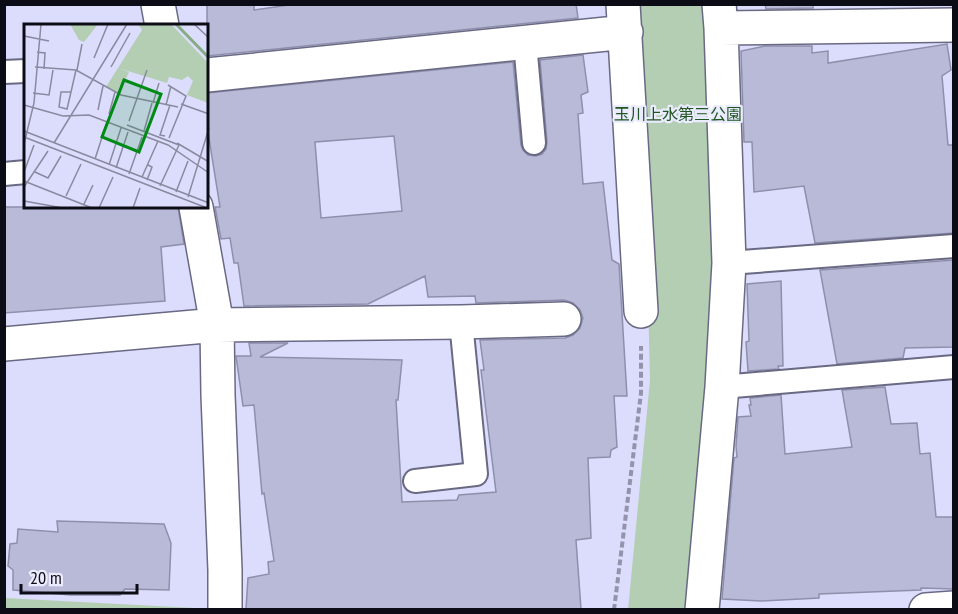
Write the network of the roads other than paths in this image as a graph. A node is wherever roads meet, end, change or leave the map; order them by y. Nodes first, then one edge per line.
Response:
1 (158, 4) edge
2 (720, 16) edge
3 (624, 18) edge
4 (162, 24) edge
5 (954, 25) edge
6 (525, 43) junction
7 (24, 71) edge
8 (4, 72) edge
9 (208, 75) edge
10 (534, 143) dead end
11 (24, 172) edge
12 (4, 174) edge
13 (196, 208) edge
14 (954, 246) edge
15 (729, 263) junction
16 (641, 311) road end
17 (564, 319) dead end
18 (461, 322) junction
19 (218, 325) junction
20 (4, 344) edge
21 (954, 367) edge
22 (722, 387) junction
23 (415, 481) dead end
24 (954, 608) edge
25 (225, 609) edge
26 (702, 609) edge
27 (926, 609) edge

1 - 4 street
2 - 5 street
2 - 15 street
3 - 6 street
3 - 16 street
6 - 9 street
6 - 10 lane
7 - 8 lane
11 - 12 lane
13 - 19 street
14 - 15 lane
15 - 22 street
17 - 18 street
18 - 19 street
18 - 23 lane
19 - 20 street
19 - 25 street
21 - 22 lane
22 - 26 street
24 - 27 street

